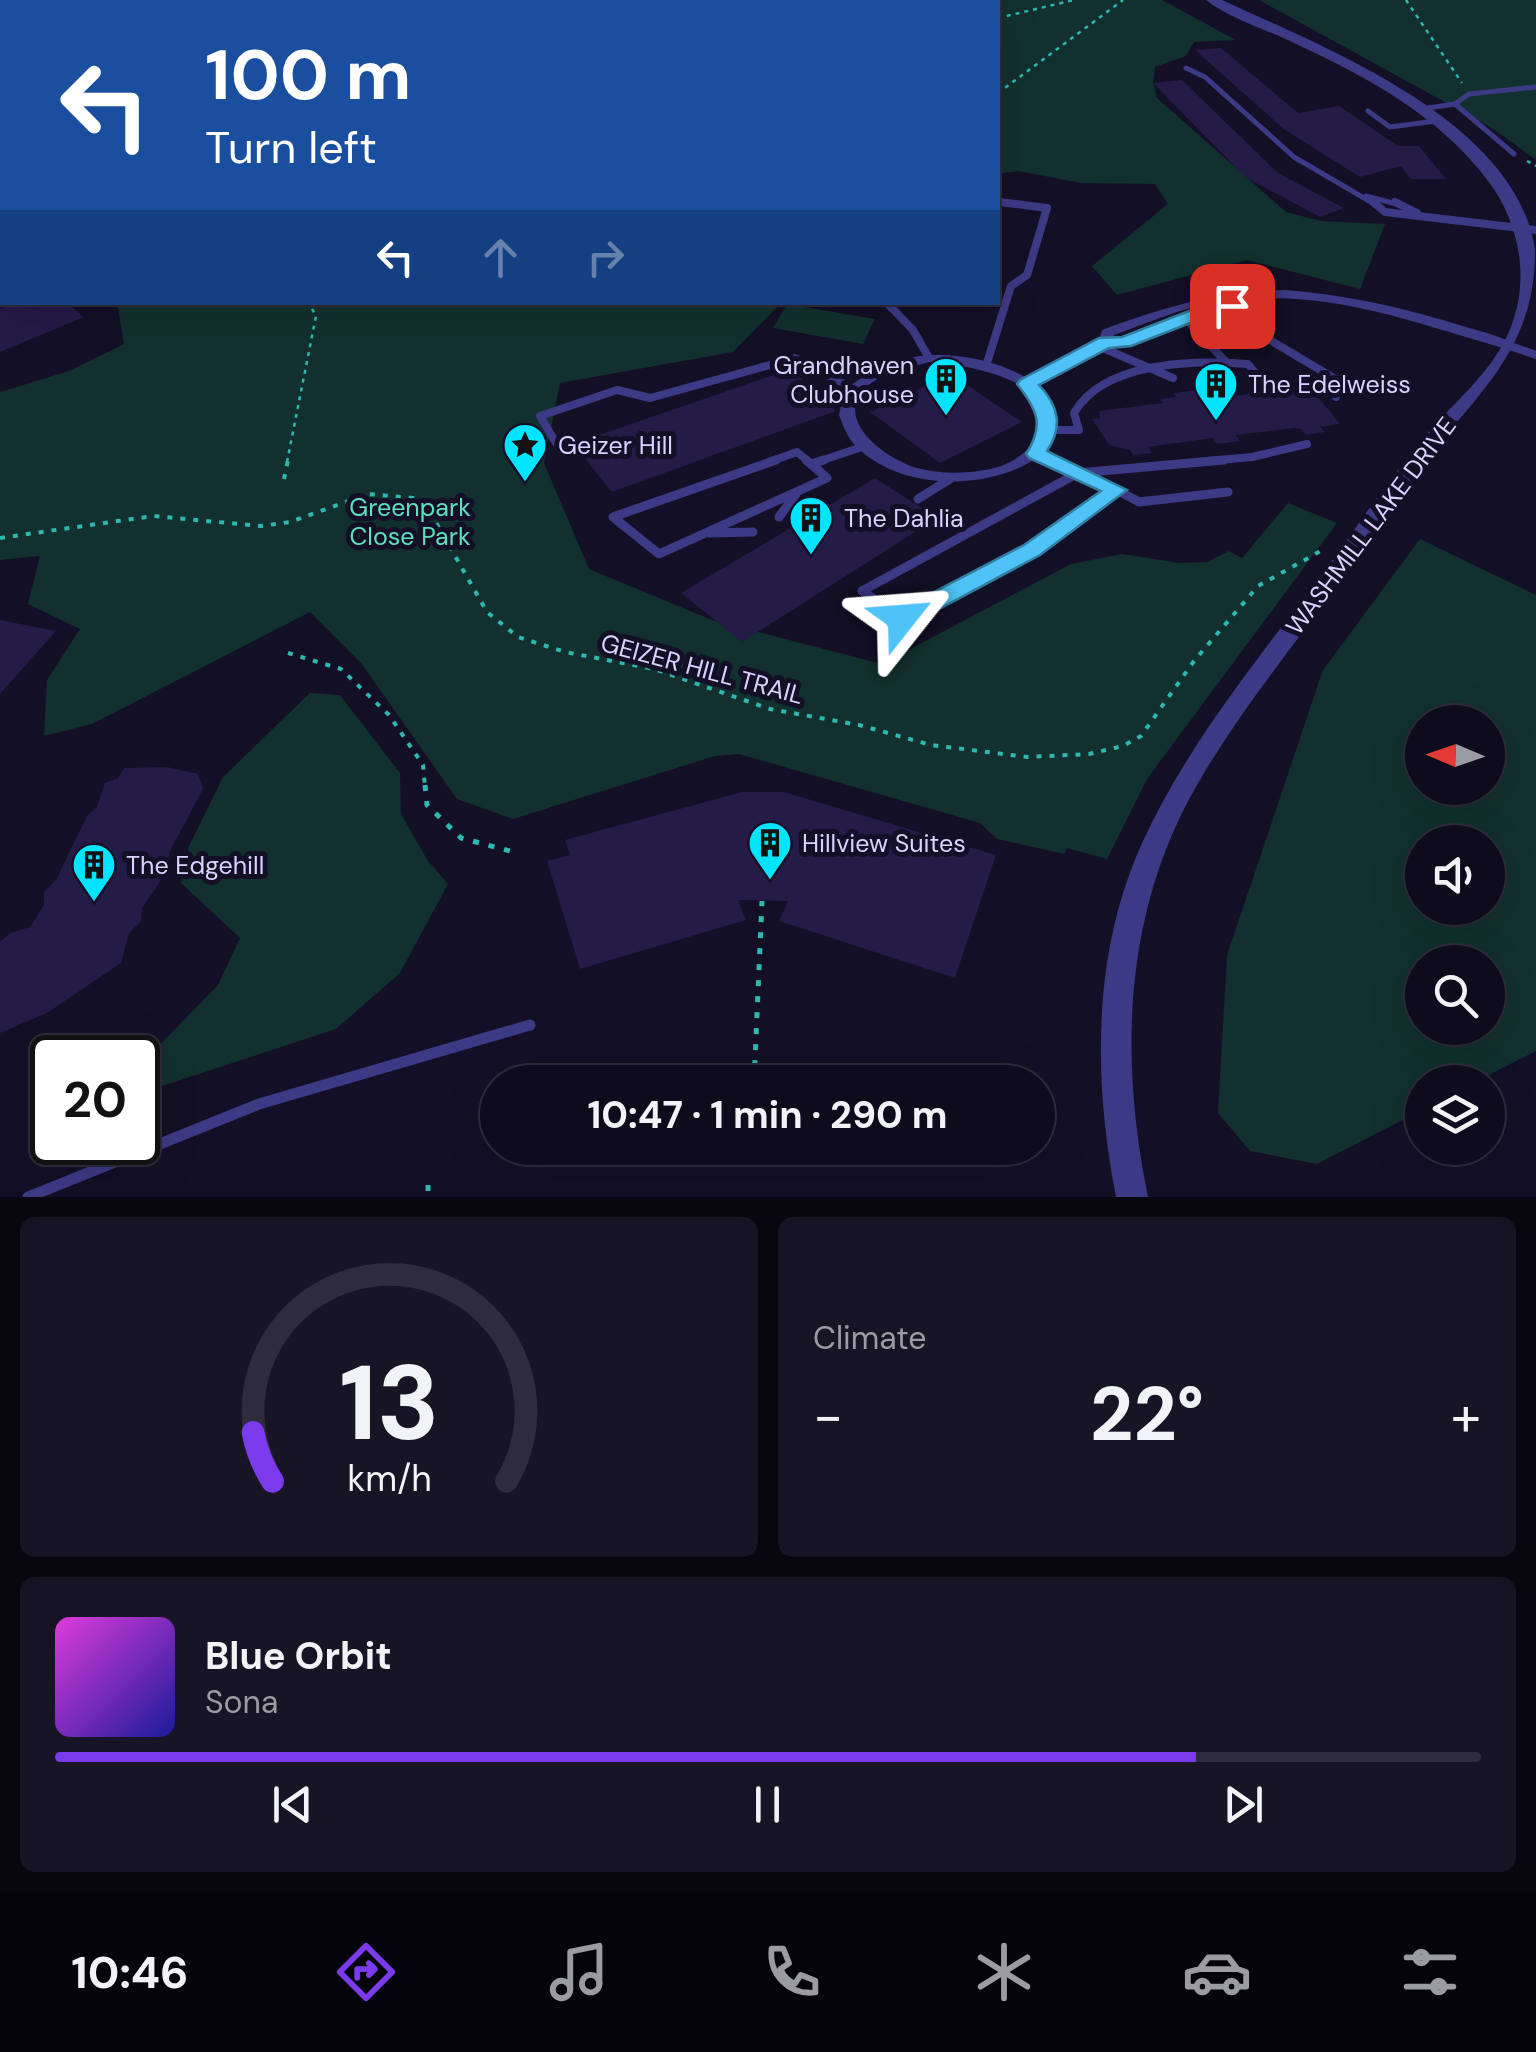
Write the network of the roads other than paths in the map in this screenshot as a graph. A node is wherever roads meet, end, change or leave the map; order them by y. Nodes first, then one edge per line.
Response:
1 (1212, 0) edge
2 (1186, 68) dead end
3 (1536, 86) edge
4 (1454, 104) junction
5 (1421, 109) junction
6 (1368, 112) dead end
7 (1436, 120) junction
8 (1514, 154) dead end
9 (1364, 195) junction
10 (1000, 202) edge
11 (1420, 215) junction
12 (1529, 230) edge
13 (1533, 280) edge
14 (889, 305) edge
15 (1209, 305) junction
16 (1185, 318) junction
17 (1102, 344) junction
18 (1510, 346) junction
19 (1536, 355) edge
20 (929, 358) junction
21 (1225, 361) junction
22 (986, 366) junction
23 (1148, 369) junction
24 (1205, 376) dead end
25 (1173, 378) dead end
26 (1260, 379) dead end
27 (1026, 384) junction
28 (854, 390) junction
29 (1336, 397) dead end
30 (1048, 430) junction
31 (556, 443) dead end
32 (1307, 444) dead end
33 (862, 447) junction
34 (1036, 454) junction
35 (811, 464) junction
36 (1078, 473) junction
37 (950, 479) junction
38 (1116, 490) junction
39 (797, 492) junction
40 (1228, 492) dead end
41 (918, 499) dead end
42 (779, 517) dead end
43 (752, 532) dead end
44 (704, 534) junction
45 (530, 1025) dead end
46 (28, 1197) edge
47 (1132, 1197) edge

1 - 5 street, WASHMILL LAKE DRIVE
2 - 9 lane
3 - 4 lane
4 - 5 lane
4 - 8 lane
5 - 7 street, WASHMILL LAKE DRIVE
6 - 7 lane
7 - 12 street, WASHMILL LAKE DRIVE
9 - 11 lane
9 - 11 lane
10 - 22 lane
11 - 12 lane
12 - 13 street, WASHMILL LAKE DRIVE
13 - 18 street, WASHMILL LAKE DRIVE
14 - 20 lane
15 - 16 street
15 - 17 street
15 - 18 street
15 - 29 lane
16 - 17 street
16 - 21 lane
17 - 23 lane
17 - 27 street
18 - 19 lane
18 - 47 street, WASHMILL LAKE DRIVE
20 - 22 street
20 - 28 street
21 - 23 lane
21 - 24 lane
21 - 26 lane
22 - 27 street
23 - 25 lane
23 - 30 lane
27 - 30 street
28 - 31 lane
28 - 33 street
30 - 34 street
32 - 36 lane
33 - 35 lane
33 - 37 street
34 - 36 lane
34 - 37 street
35 - 39 lane
35 - 44 lane
36 - 38 lane
36 - 38 lane
37 - 41 lane
38 - 40 lane
39 - 42 lane
39 - 44 lane
43 - 44 lane
45 - 46 lane

